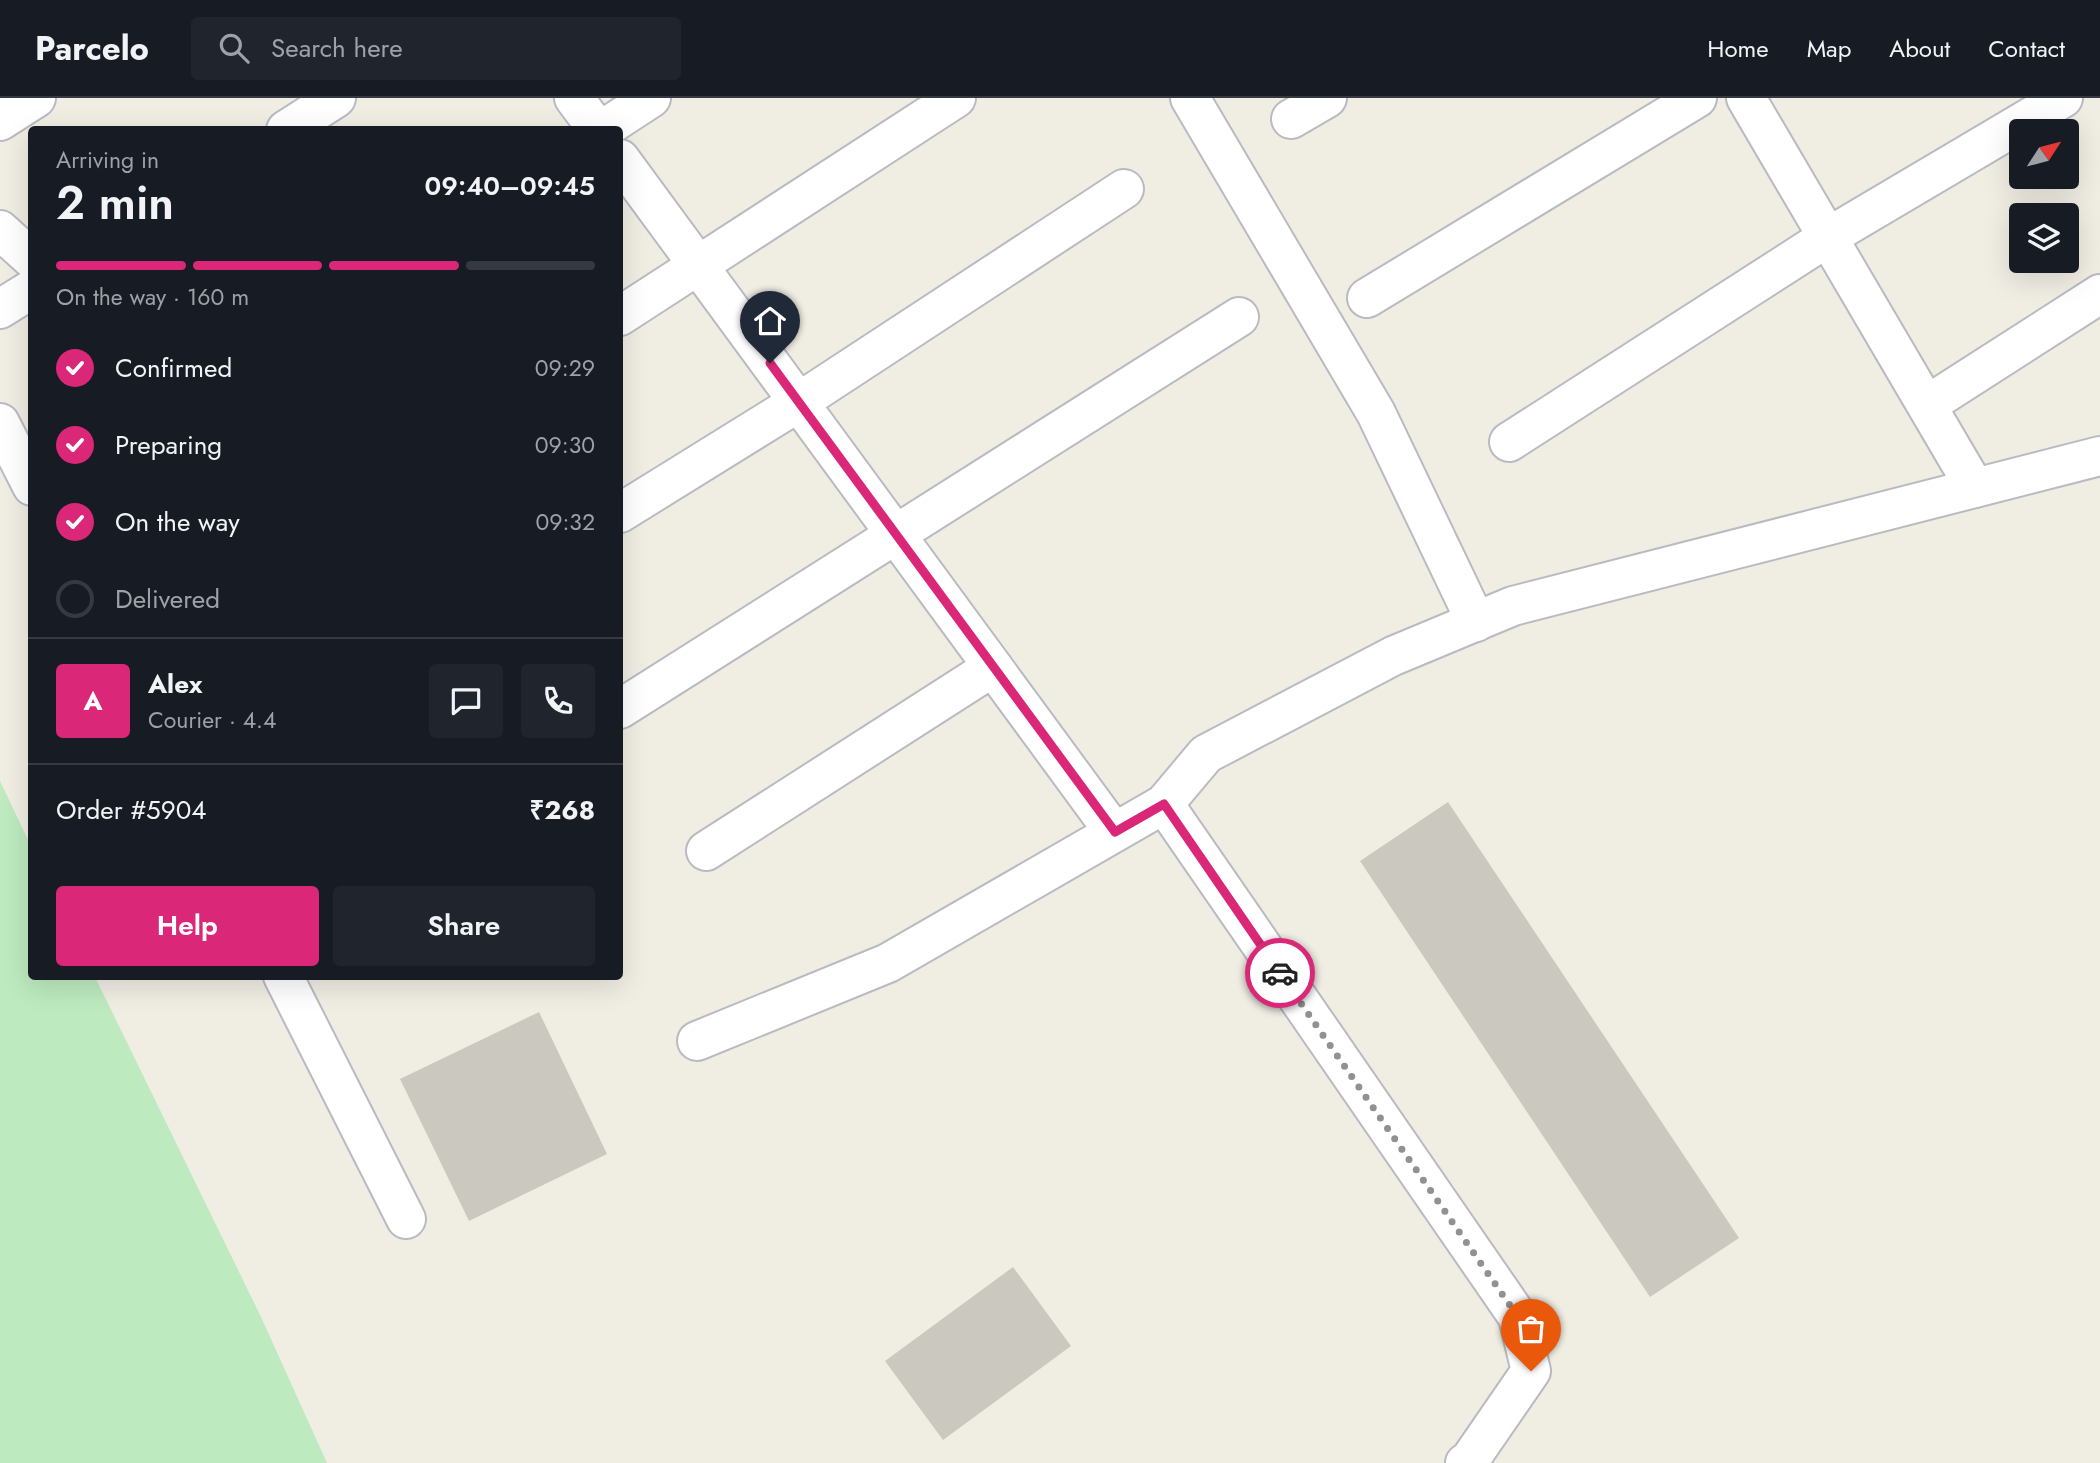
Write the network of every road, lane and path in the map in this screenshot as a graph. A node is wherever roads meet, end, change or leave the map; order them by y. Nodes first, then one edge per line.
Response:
1 (36, 98) edge
2 (336, 98) edge
3 (575, 98) edge
4 (651, 98) edge
5 (956, 98) edge
6 (1191, 98) edge
7 (1327, 98) edge
8 (1697, 98) edge
9 (1746, 98) edge
10 (2063, 98) edge
11 (1291, 119) dead end
12 (0, 121) edge
13 (292, 126) edge
14 (597, 126) edge
15 (606, 126) edge
16 (623, 163) edge
17 (1124, 189) dead end
18 (0, 230) edge
19 (1828, 237) junction
20 (28, 255) edge
21 (698, 266) junction
22 (28, 292) edge
23 (2100, 294) edge
24 (1367, 298) dead end
25 (0, 309) edge
26 (623, 314) edge
27 (1239, 317) dead end
28 (799, 402) junction
29 (1927, 405) junction
30 (0, 422) edge
31 (1509, 442) dead end
32 (2100, 456) edge
33 (28, 479) edge
34 (1975, 488) junction
35 (623, 511) edge
36 (895, 533) junction
37 (1476, 622) junction
38 (993, 667) junction
39 (623, 707) edge
40 (1164, 804) junction
41 (1115, 832) junction
42 (706, 851) dead end
43 (285, 980) edge
44 (697, 1041) dead end
45 (406, 1219) dead end
46 (1468, 1462) edge

1 - 12 street
2 - 13 street
3 - 14 street
4 - 15 street
5 - 21 street
6 - 37 street
7 - 11 street
8 - 24 street
9 - 19 street
10 - 19 street
16 - 21 street
17 - 28 street
18 - 20 street
19 - 29 street
19 - 31 street
21 - 26 street
21 - 28 street
22 - 25 street
23 - 29 street
27 - 36 street
28 - 35 street
28 - 36 street
29 - 34 street
30 - 33 street
32 - 34 street
34 - 37 street
36 - 38 street
36 - 39 street
37 - 40 street
38 - 41 street
38 - 42 street
40 - 41 street
40 - 46 street
41 - 44 street
43 - 45 street

